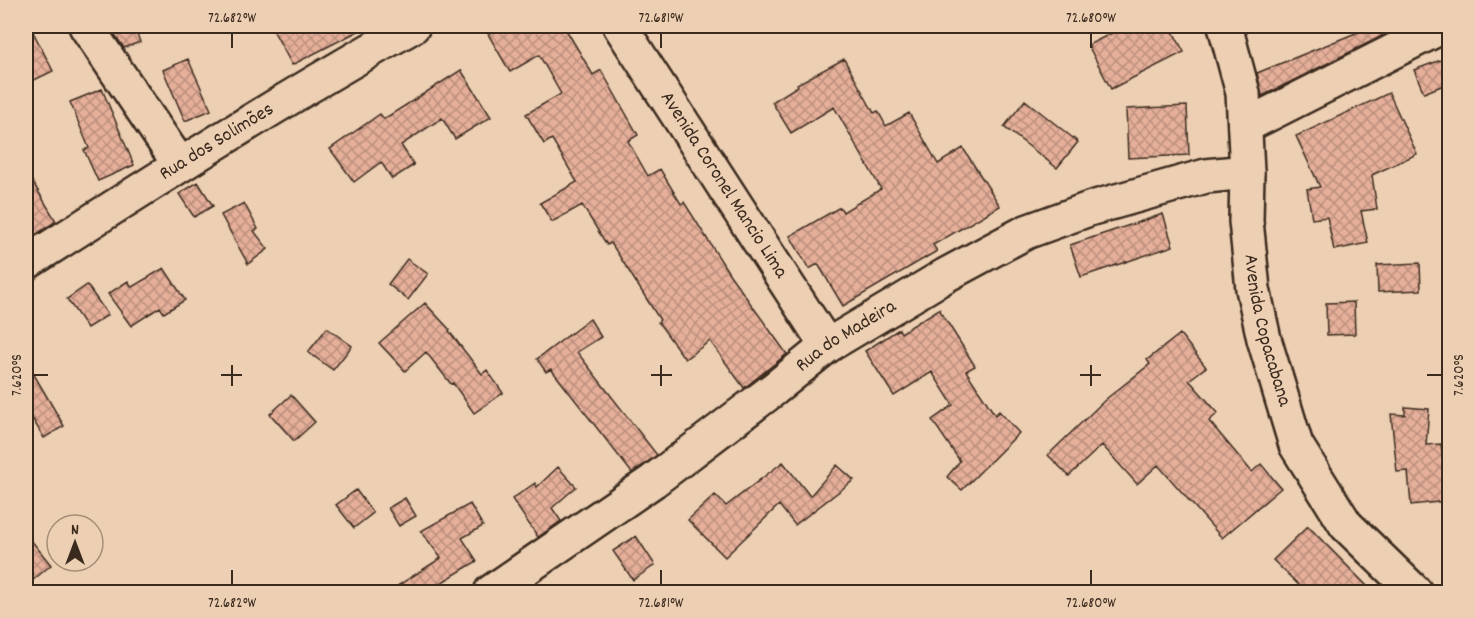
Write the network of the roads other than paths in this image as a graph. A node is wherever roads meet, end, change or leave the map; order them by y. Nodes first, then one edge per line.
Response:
1 (86, 26) edge
2 (413, 26) edge
3 (620, 26) edge
4 (1225, 26) edge
5 (1443, 26) edge
6 (1245, 126) junction
7 (180, 165) junction
8 (1247, 172) junction
9 (26, 263) edge
10 (827, 346) junction
11 (491, 592) edge
12 (1414, 592) edge

1 - 7 street
2 - 7 street, Rua dos Solimões
3 - 10 street, Avenida Coronel Mancio Lima
4 - 6 street, Avenida Copacabana
5 - 6 street
6 - 8 street, Avenida Copacabana
7 - 9 street, Rua dos Solimões
8 - 10 street, Rua do Madeira
8 - 12 street, Avenida Copacabana
10 - 11 street, Rua do Madeira

